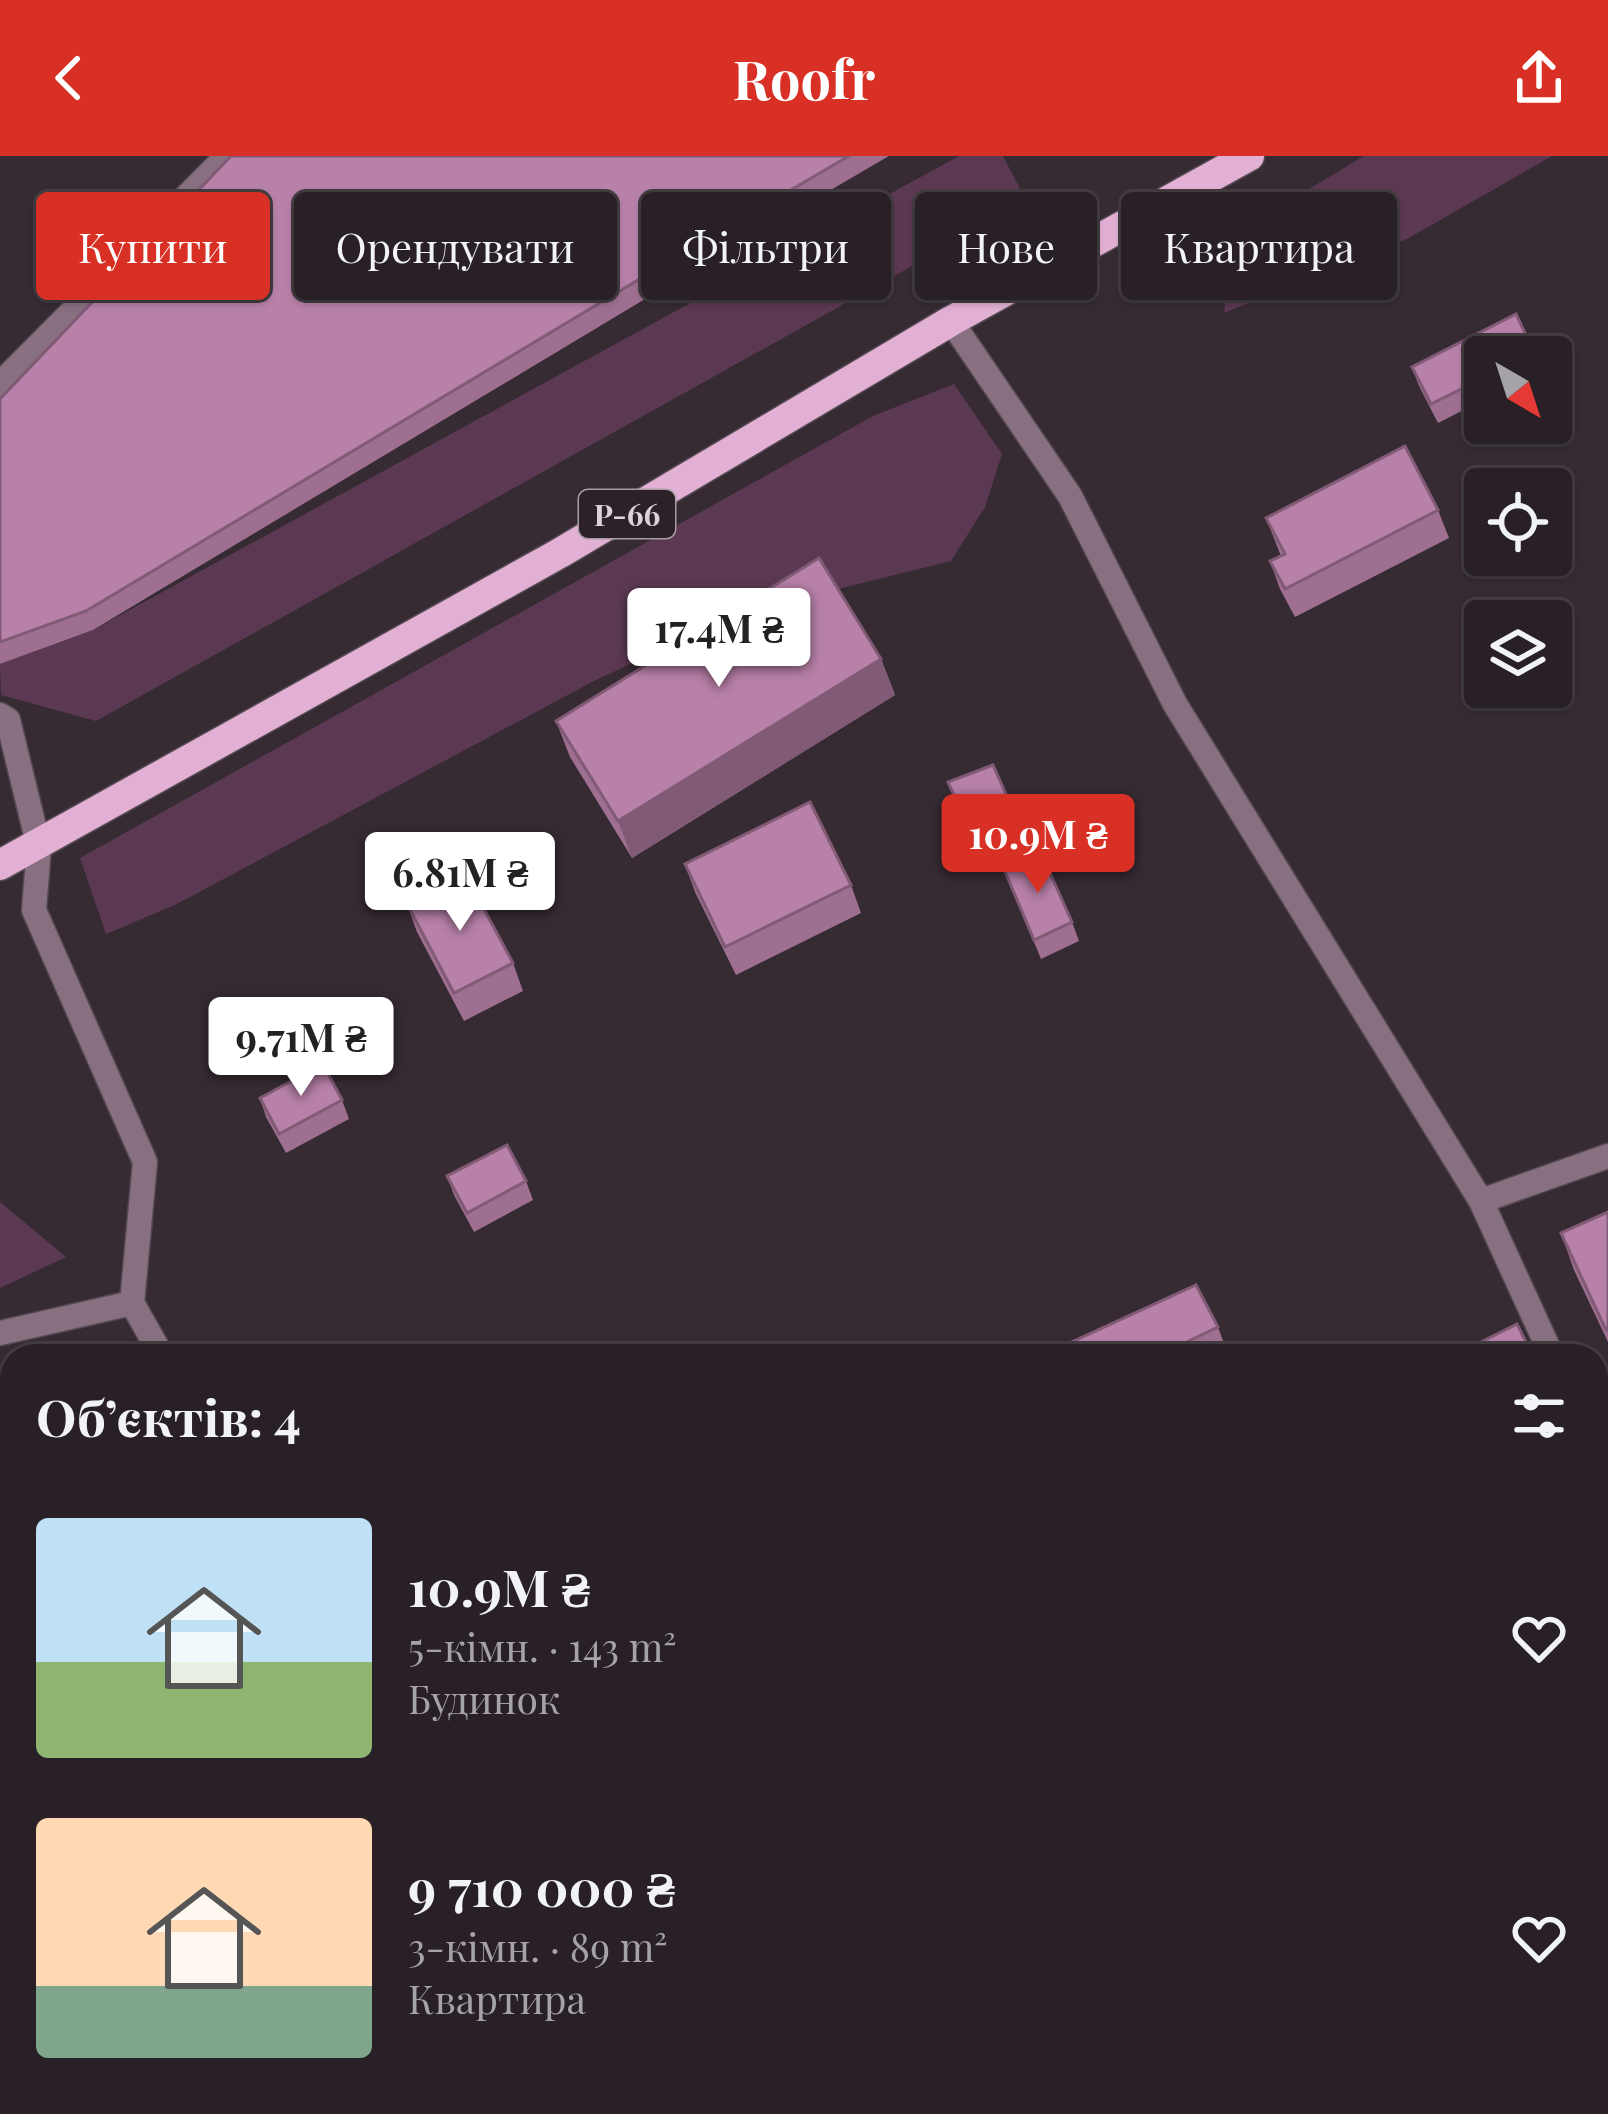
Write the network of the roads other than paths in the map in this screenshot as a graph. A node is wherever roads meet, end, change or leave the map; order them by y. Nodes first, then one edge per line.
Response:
1 (227, 156) edge
2 (1249, 156) edge
3 (951, 321) junction
4 (0, 384) edge
5 (0, 715) edge
6 (39, 847) junction
7 (0, 866) edge
8 (1607, 1155) edge
9 (1481, 1201) junction
10 (132, 1304) junction
11 (0, 1333) edge
12 (155, 1344) edge
13 (1547, 1344) edge

1 - 4 street
2 - 3 main road, Р-66
3 - 6 main road, Р-66
3 - 9 street
5 - 6 street
6 - 7 main road, Р-66
6 - 10 street
8 - 9 street
9 - 13 street
10 - 11 street
10 - 12 street

